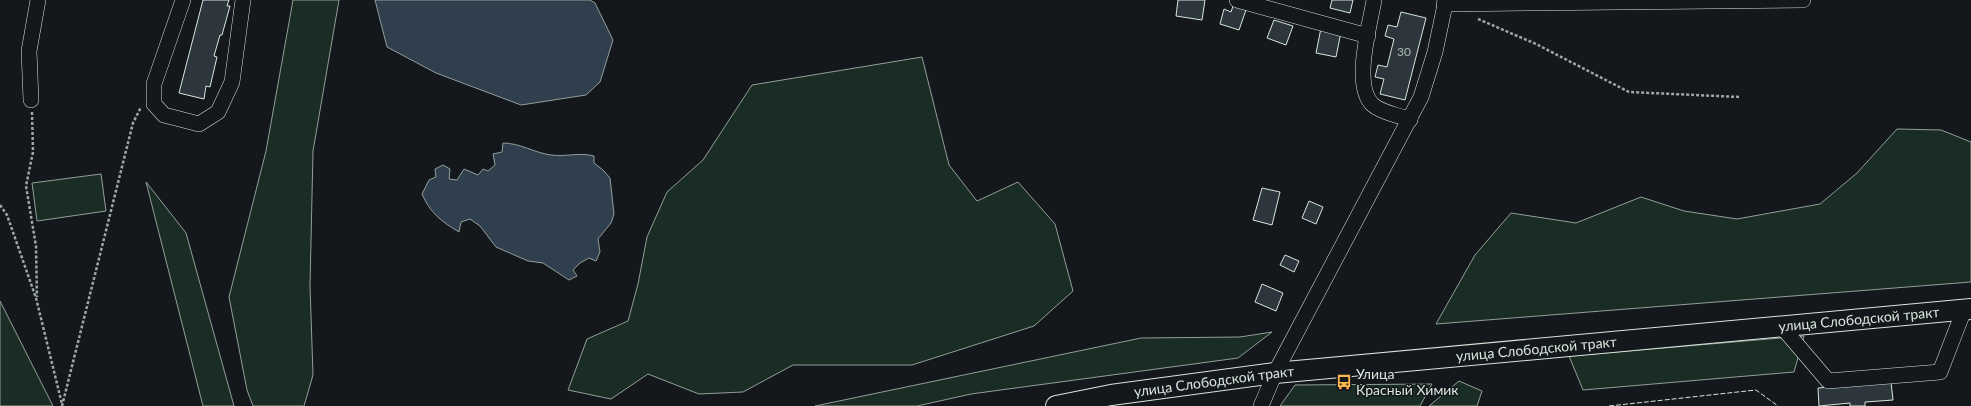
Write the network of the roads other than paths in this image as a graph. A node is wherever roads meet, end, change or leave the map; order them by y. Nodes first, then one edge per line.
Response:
1 (38, 0) edge
2 (183, 0) edge
3 (243, 0) edge
4 (1236, 0) edge
5 (1374, 0) edge
6 (1802, 0) edge
7 (1443, 1) edge
8 (1558, 1) edge
9 (1368, 36) junction
10 (31, 100) road end
11 (1410, 120) junction
12 (1967, 310) edge
13 (1782, 327) junction
14 (1275, 373) junction
15 (1056, 406) edge
16 (1261, 406) edge

1 - 10 street
2 - 3 street
4 - 9 street
5 - 9 street
6 - 8 street
7 - 8 street
7 - 11 street
9 - 11 street
11 - 14 street
12 - 13 main road, улица Слободской тракт
12 - 13 street
13 - 14 main road, улица Слободской тракт
14 - 15 main road, улица Слободской тракт
14 - 16 street

